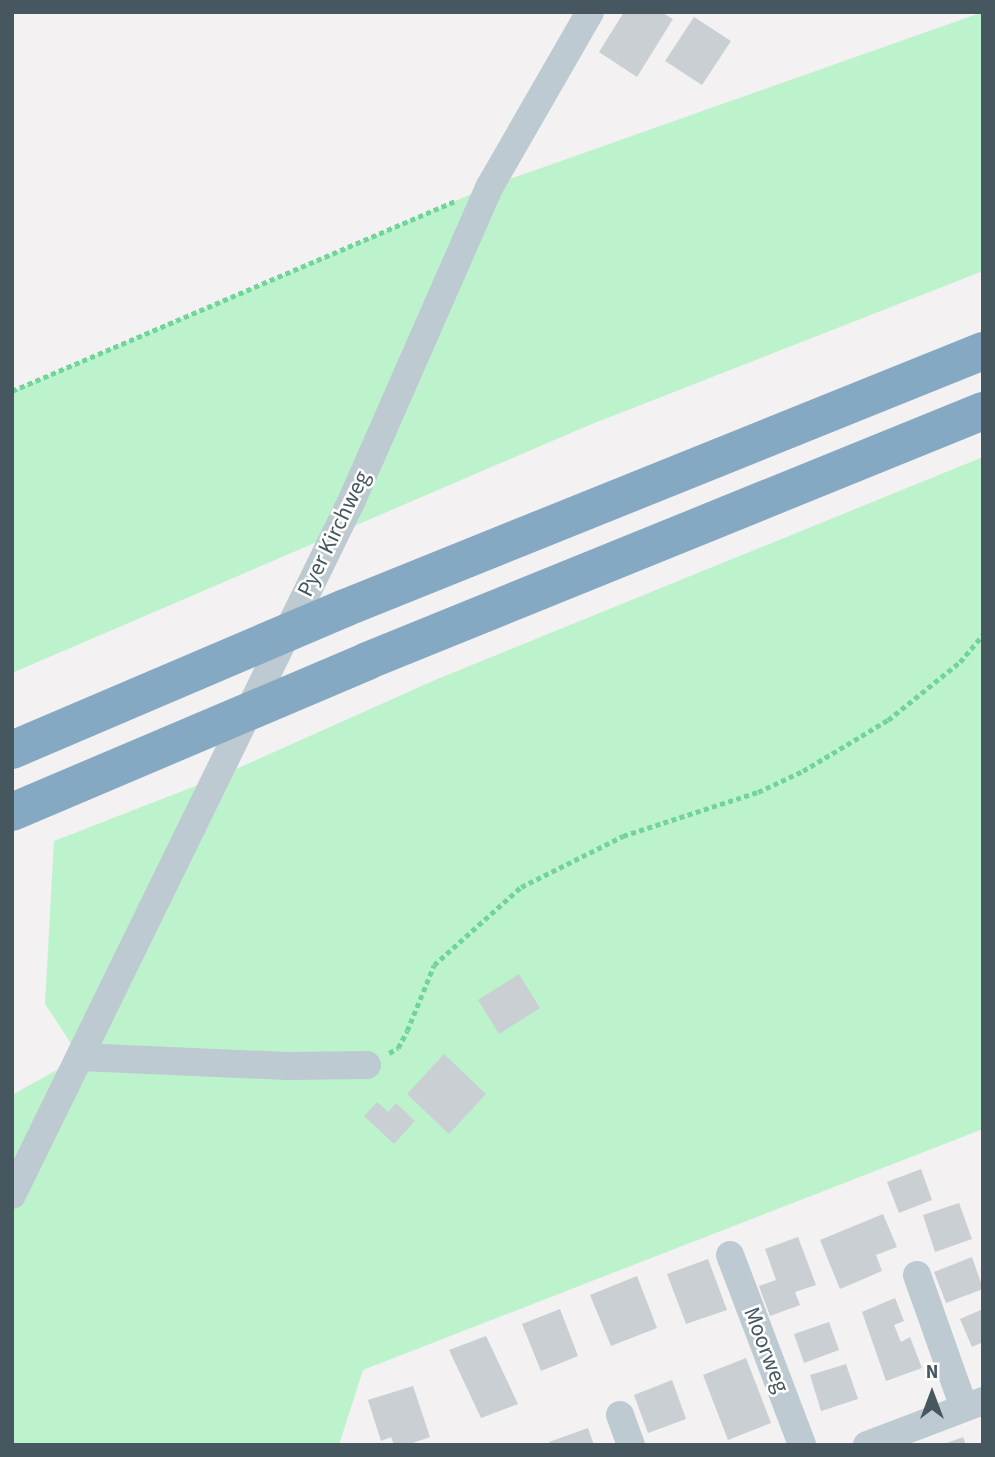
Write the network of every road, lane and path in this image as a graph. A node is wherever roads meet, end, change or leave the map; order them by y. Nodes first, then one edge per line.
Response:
1 (590, 12) edge
2 (490, 186) junction
3 (983, 351) edge
4 (12, 391) edge
5 (983, 411) edge
6 (983, 635) edge
7 (12, 750) edge
8 (12, 812) edge
9 (80, 1057) junction
10 (367, 1065) joint
11 (12, 1195) edge
12 (730, 1255) dead end
13 (917, 1275) dead end
14 (974, 1404) edge
15 (620, 1415) dead end
16 (631, 1445) edge
17 (802, 1445) edge
18 (867, 1445) edge

1 - 2 street, Pyer Kirchweg
2 - 4 path
2 - 9 street, Pyer Kirchweg
3 - 7 highway
5 - 8 highway
6 - 10 path
9 - 10 street
9 - 11 street, Pyer Kirchweg
12 - 17 street, Moorweg
13 - 14 street
14 - 18 street
15 - 16 street

